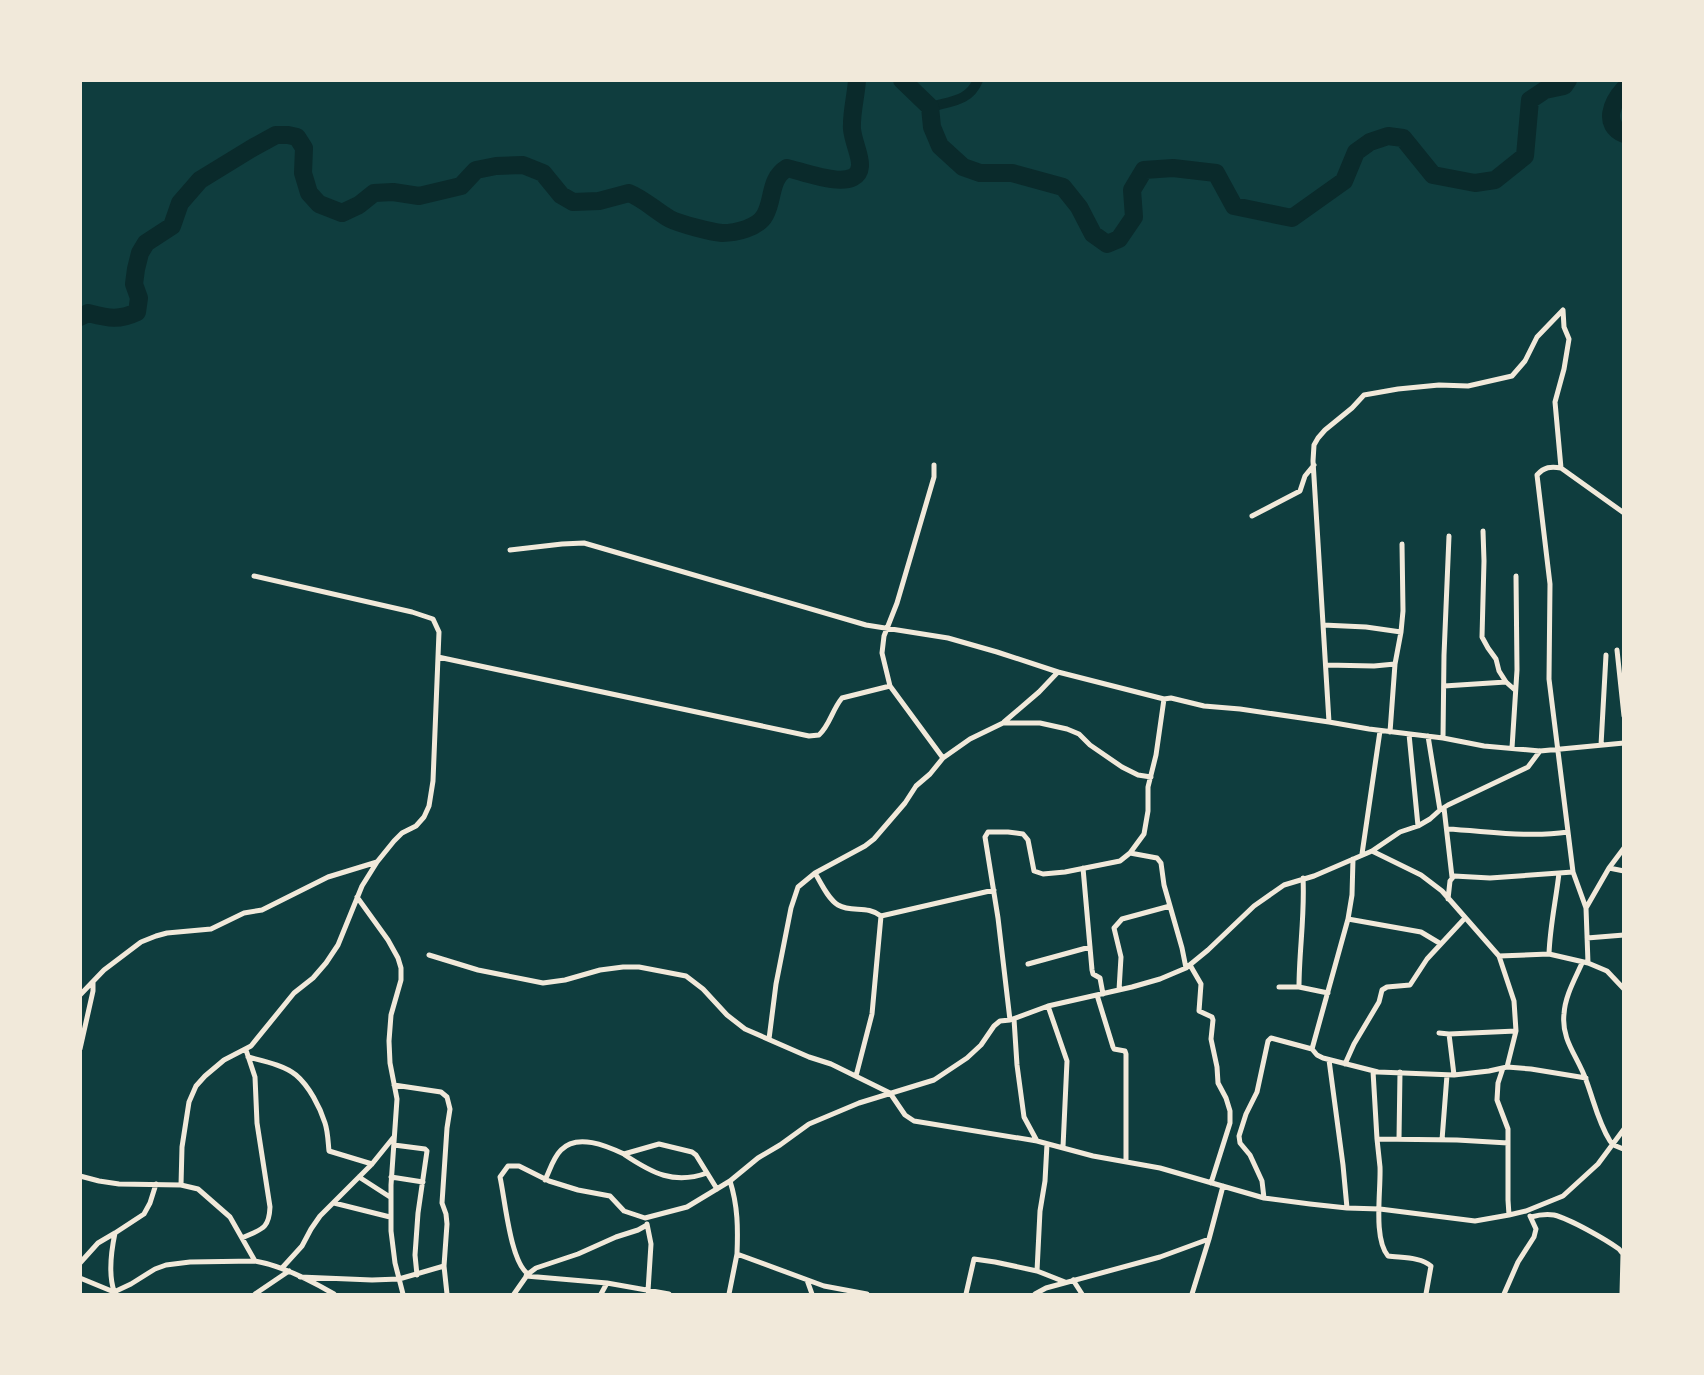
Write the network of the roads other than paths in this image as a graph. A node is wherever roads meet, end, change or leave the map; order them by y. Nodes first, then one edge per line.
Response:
1 (934, 465) dead end
2 (1314, 465) junction
3 (1561, 468) junction
4 (1623, 513) edge
5 (1252, 516) dead end
6 (1483, 531) dead end
7 (1449, 536) dead end
8 (1402, 544) dead end
9 (510, 550) dead end
10 (254, 576) dead end
11 (1516, 576) dead end
12 (1323, 625) junction
13 (887, 629) junction
14 (1401, 632) junction
15 (1617, 650) dead end
16 (1606, 655) dead end
17 (438, 657) junction
18 (1395, 664) junction
19 (1325, 665) junction
20 (1058, 672) junction
21 (1506, 682) junction
22 (1444, 686) junction
23 (890, 687) junction
24 (1515, 690) junction
25 (1164, 699) junction
26 (1623, 716) edge
27 (1329, 722) junction
28 (1003, 723) junction
29 (1380, 731) junction
30 (1390, 732) junction
31 (1409, 734) junction
32 (1428, 736) junction
33 (1443, 738) junction
34 (1623, 743) edge
35 (1601, 745) junction
36 (1512, 748) junction
37 (1539, 751) junction
38 (1557, 751) junction
39 (943, 758) junction
40 (1151, 777) junction
41 (1442, 809) junction
42 (1418, 826) junction
43 (1447, 830) junction
44 (1568, 832) junction
45 (1623, 848) edge
46 (1372, 850) junction
47 (1130, 853) junction
48 (1362, 854) junction
49 (1353, 859) junction
50 (377, 862) junction
51 (1083, 868) junction
52 (1609, 868) junction
53 (1623, 871) edge
54 (1573, 872) junction
55 (815, 873) junction
56 (1559, 873) junction
57 (1452, 877) junction
58 (1303, 878) junction
59 (994, 890) junction
60 (357, 897) junction
61 (1448, 899) junction
62 (1170, 906) junction
63 (1586, 908) junction
64 (881, 915) junction
65 (1465, 918) junction
66 (1348, 919) junction
67 (1623, 935) edge
68 (1587, 938) junction
69 (1441, 944) junction
70 (1090, 947) junction
71 (1549, 954) junction
72 (429, 955) dead end
73 (1499, 956) junction
74 (1585, 963) junction
75 (1028, 964) dead end
76 (1188, 966) junction
77 (93, 982) junction
78 (1279, 987) dead end
79 (1299, 987) junction
80 (1623, 989) edge
81 (1119, 990) junction
82 (1328, 993) junction
83 (80, 995) edge
84 (1100, 995) junction
85 (1048, 1006) junction
86 (1012, 1019) junction
87 (1516, 1031) junction
88 (1439, 1033) dead end
89 (1449, 1034) junction
90 (769, 1039) junction
91 (80, 1049) edge
92 (1312, 1049) junction
93 (246, 1050) junction
94 (248, 1057) junction
95 (1329, 1060) junction
96 (1345, 1065) junction
97 (1505, 1067) junction
98 (1373, 1071) junction
99 (1400, 1072) junction
100 (1447, 1075) junction
101 (1454, 1075) junction
102 (856, 1076) junction
103 (1586, 1078) junction
104 (394, 1085) junction
105 (890, 1093) junction
106 (1623, 1129) edge
107 (395, 1136) junction
108 (1377, 1139) junction
109 (1399, 1139) junction
110 (1442, 1140) junction
111 (1037, 1141) junction
112 (1508, 1143) junction
113 (1047, 1144) junction
114 (1612, 1144) junction
115 (394, 1145) junction
116 (1063, 1147) junction
117 (1623, 1149) edge
118 (624, 1154) junction
119 (1126, 1161) junction
120 (372, 1164) junction
121 (707, 1173) junction
122 (80, 1176) edge
123 (359, 1177) junction
124 (391, 1177) junction
125 (545, 1180) junction
126 (730, 1181) junction
127 (422, 1182) junction
128 (1211, 1183) junction
129 (156, 1184) junction
130 (181, 1185) junction
131 (1223, 1186) junction
132 (717, 1189) junction
133 (390, 1197) junction
134 (1265, 1198) junction
135 (334, 1203) junction
136 (1347, 1208) junction
137 (1380, 1209) junction
138 (1526, 1211) junction
139 (1510, 1215) junction
140 (390, 1217) junction
141 (1531, 1217) junction
142 (645, 1218) junction
143 (647, 1225) junction
144 (115, 1233) junction
145 (242, 1238) junction
146 (1209, 1239) junction
147 (737, 1254) junction
148 (255, 1261) junction
149 (80, 1262) edge
150 (444, 1266) junction
151 (282, 1268) junction
152 (1037, 1271) junction
153 (289, 1272) junction
154 (417, 1275) junction
155 (527, 1275) junction
156 (300, 1277) junction
157 (80, 1278) edge
158 (399, 1279) junction
159 (807, 1280) junction
160 (1073, 1280) junction
161 (1065, 1282) junction
162 (607, 1283) junction
163 (648, 1291) junction
164 (114, 1293) edge
165 (255, 1294) edge
166 (334, 1294) edge
167 (404, 1294) edge
168 (447, 1294) edge
169 (514, 1294) edge
170 (601, 1294) edge
171 (669, 1294) edge
172 (729, 1294) edge
173 (811, 1294) edge
174 (867, 1294) edge
175 (966, 1294) edge
176 (1035, 1294) edge
177 (1082, 1294) edge
178 (1192, 1294) edge
179 (1426, 1294) edge
180 (1504, 1294) edge
181 (1622, 1294) edge

1 - 13 street
2 - 3 street
2 - 5 street
2 - 12 street
3 - 4 street
3 - 38 street
6 - 21 street
7 - 22 street
8 - 14 street
9 - 13 street
10 - 17 street
11 - 24 street
12 - 14 street
12 - 19 street
13 - 20 street
13 - 23 street
14 - 18 street
15 - 26 street
16 - 35 street
17 - 23 street
17 - 50 street
18 - 19 street
18 - 30 street
19 - 27 street
20 - 25 street
20 - 28 street
21 - 22 street
21 - 24 street
22 - 33 street
23 - 39 street
24 - 36 street
25 - 27 street
25 - 40 street
27 - 29 street
28 - 39 street
28 - 40 street
29 - 30 street
29 - 48 street
30 - 31 street
31 - 32 street
31 - 42 street
32 - 33 street
32 - 41 street
33 - 36 street
34 - 35 street
35 - 38 street
36 - 37 street
37 - 38 street
37 - 41 street
38 - 44 street
39 - 55 street
40 - 47 street
41 - 42 street
41 - 43 street
42 - 46 street
43 - 44 street
43 - 57 street
44 - 54 street
45 - 52 street
46 - 48 street
46 - 61 street
47 - 51 street
47 - 62 street
48 - 49 street
49 - 58 street
49 - 66 street
50 - 60 street
50 - 77 street
51 - 59 street
51 - 70 street
52 - 53 street
52 - 63 street
54 - 56 street
54 - 63 street
55 - 64 street
55 - 90 street
56 - 57 street
56 - 71 street
57 - 61 street
58 - 76 street
58 - 79 street
59 - 64 street
59 - 86 street
60 - 93 street
60 - 104 street
61 - 65 street
62 - 76 street
62 - 81 street
63 - 68 street
64 - 102 street
65 - 69 street
65 - 73 street
66 - 69 street
66 - 82 street
67 - 68 street
68 - 74 street
69 - 96 street
70 - 75 street
70 - 84 street
71 - 73 street
71 - 74 street
72 - 90 street
73 - 87 street
74 - 80 street
74 - 103 street
76 - 81 street
76 - 128 street
77 - 83 street
77 - 91 street
78 - 79 street
79 - 82 street
81 - 84 street
82 - 92 street
84 - 85 street
84 - 119 street
85 - 86 street
85 - 116 street
86 - 105 street
86 - 111 street
87 - 89 street
87 - 97 street
88 - 89 street
89 - 101 street
90 - 102 street
92 - 95 street
92 - 134 street
93 - 94 street
93 - 130 street
94 - 120 street
94 - 145 street
95 - 96 street
95 - 136 street
96 - 98 street
97 - 101 street
97 - 103 street
97 - 112 street
98 - 99 street
98 - 108 street
99 - 100 street
99 - 109 street
100 - 101 street
100 - 110 street
102 - 105 street
103 - 114 street
104 - 107 street
104 - 150 street
105 - 111 street
105 - 126 street
106 - 114 street
107 - 115 street
107 - 120 street
108 - 109 street
108 - 137 street
109 - 110 street
110 - 112 street
111 - 113 street
112 - 139 street
113 - 116 street
113 - 152 street
114 - 117 street
114 - 138 street
115 - 124 street
115 - 127 street
116 - 119 street
118 - 121 street
118 - 121 street
118 - 125 street
119 - 128 street
120 - 123 street
121 - 132 street
122 - 129 street
123 - 133 street
123 - 135 street
124 - 127 street
124 - 133 street
125 - 142 street
125 - 155 street
126 - 132 street
126 - 147 street
127 - 154 street
128 - 131 street
129 - 130 street
129 - 144 street
130 - 145 street
131 - 134 street
131 - 146 street
132 - 142 street
133 - 140 street
134 - 136 street
135 - 140 street
135 - 151 street
136 - 137 street
137 - 139 street
137 - 179 street
138 - 139 street
138 - 141 street
140 - 158 street
141 - 180 street
141 - 181 street
142 - 143 street
143 - 155 street
143 - 163 street
144 - 149 street
144 - 164 street
145 - 148 street
146 - 160 street
146 - 178 street
147 - 159 street
147 - 172 street
148 - 151 street
148 - 164 street
150 - 154 street
150 - 168 street
151 - 153 street
152 - 161 street
152 - 175 street
153 - 156 street
153 - 165 street
154 - 158 street
155 - 162 street
155 - 169 street
156 - 158 street
156 - 166 street
157 - 164 street
158 - 167 street
159 - 173 street
159 - 174 street
160 - 161 street
160 - 177 street
161 - 176 street
162 - 163 street
162 - 170 street
163 - 171 street

